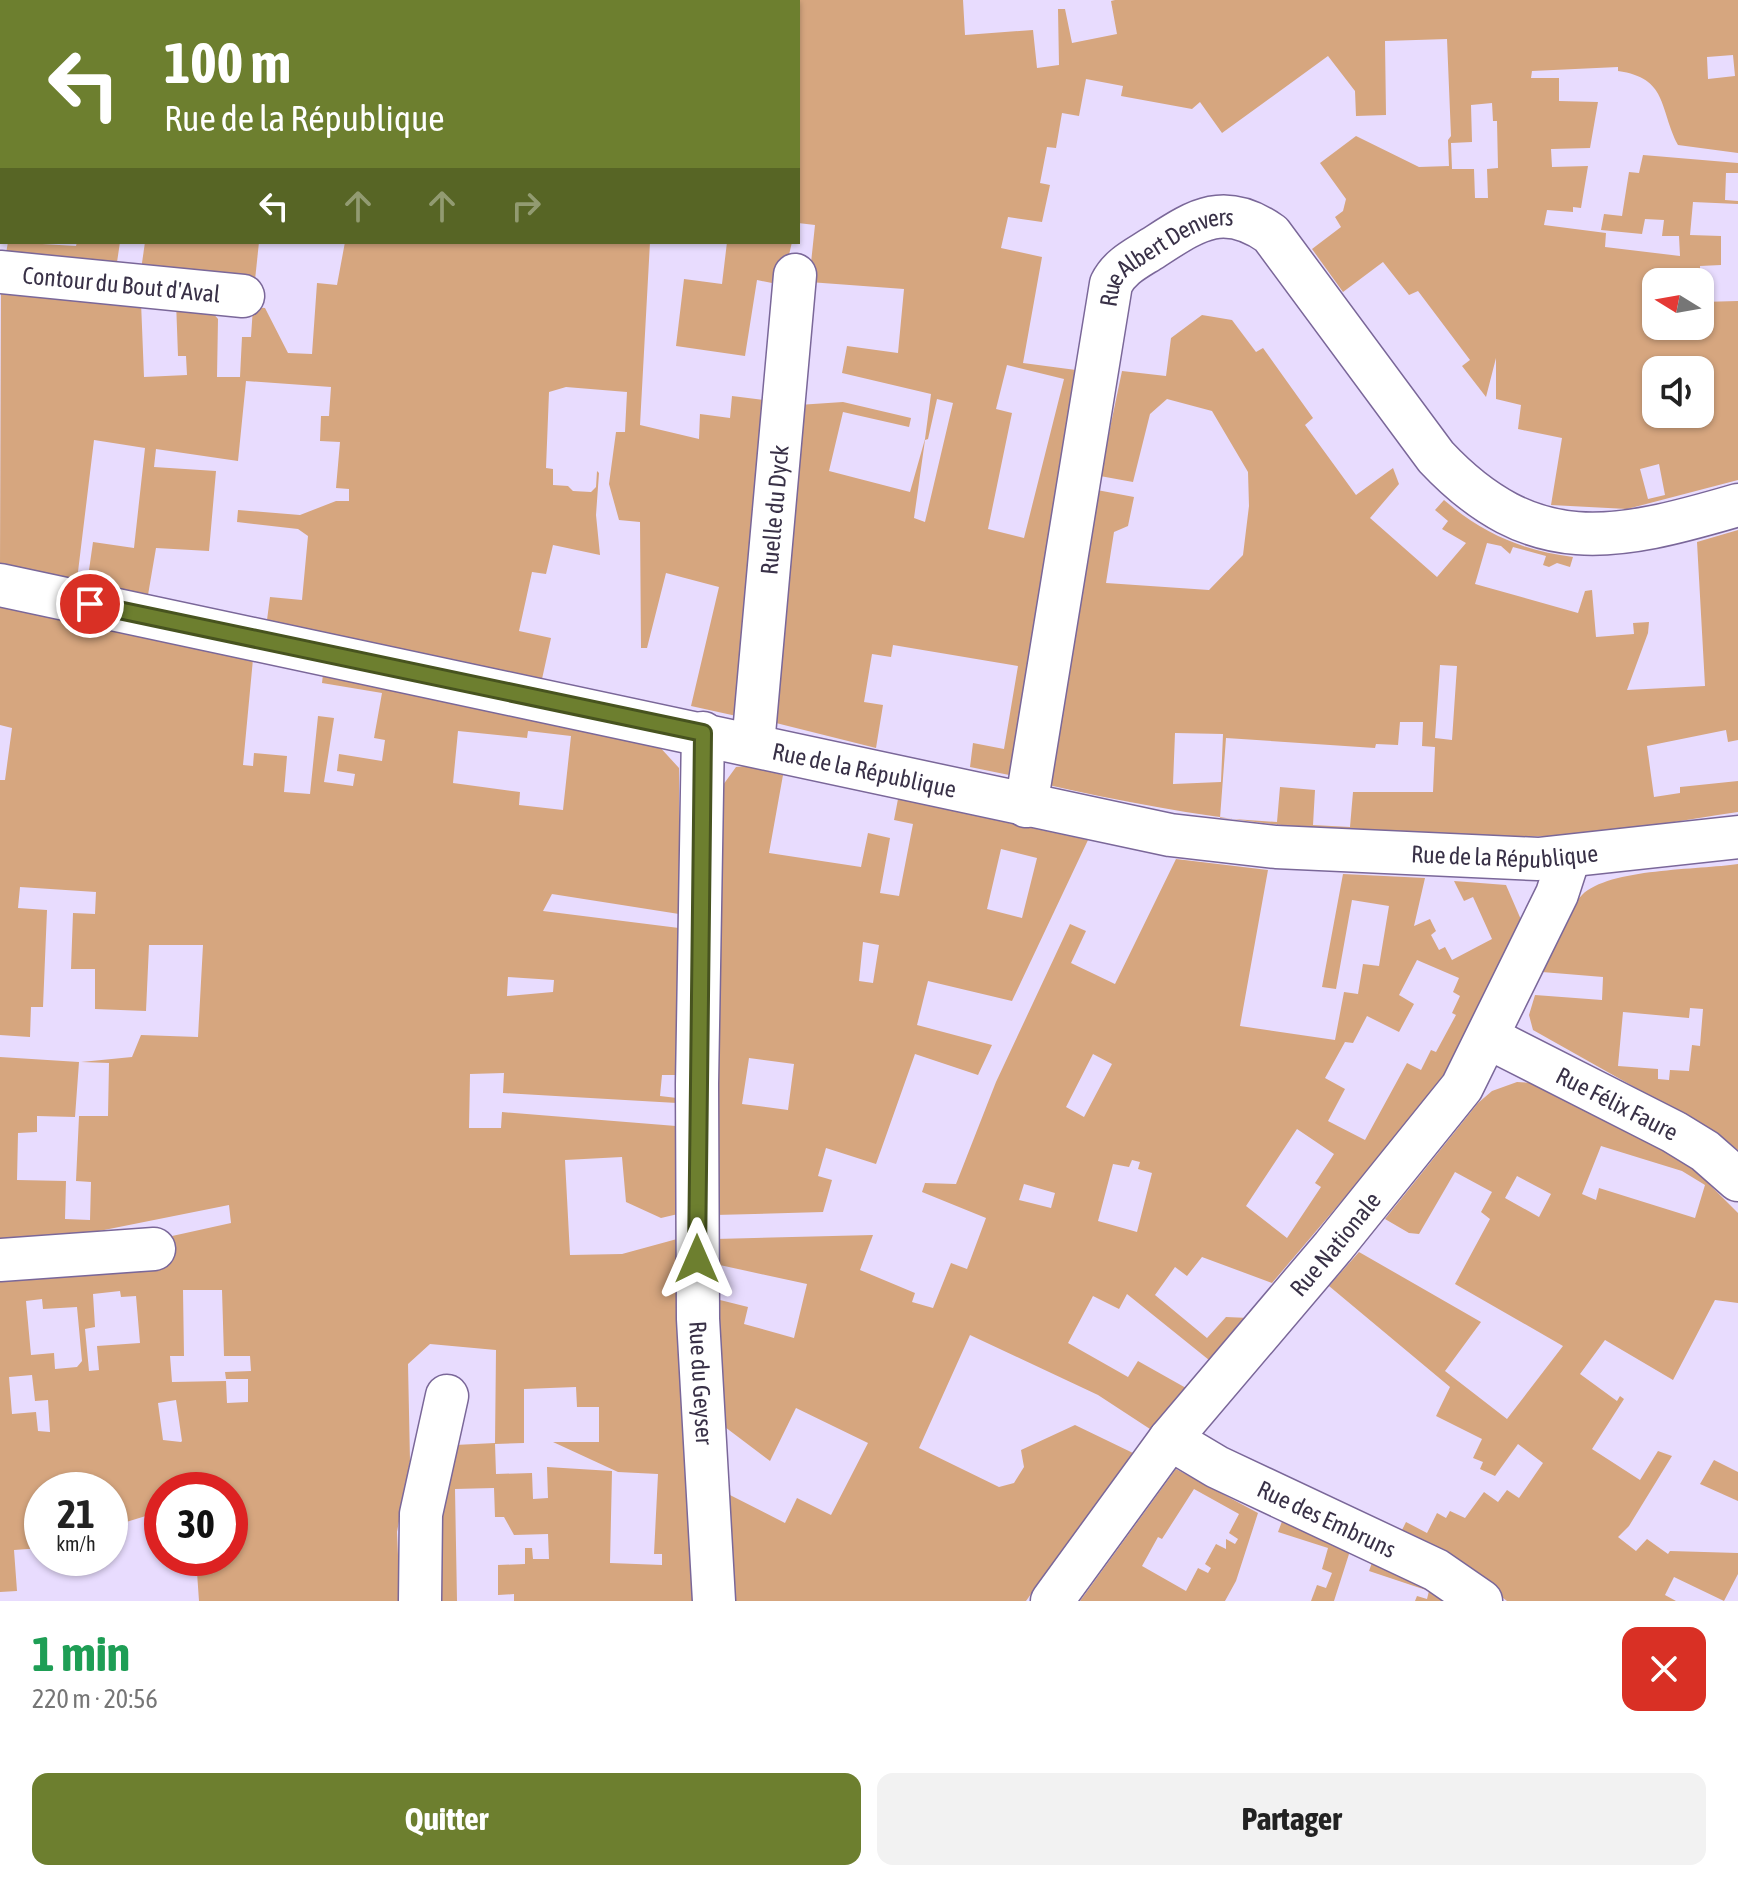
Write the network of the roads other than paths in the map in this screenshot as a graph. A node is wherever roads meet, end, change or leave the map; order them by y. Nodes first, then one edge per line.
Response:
1 (0, 272) edge
2 (795, 275) dead end
3 (243, 296) dead end
4 (1738, 505) edge
5 (0, 585) edge
6 (703, 733) junction
7 (753, 745) junction
8 (1026, 806) junction
9 (1738, 837) edge
10 (1569, 857) junction
11 (1489, 1038) junction
12 (1738, 1180) edge
13 (154, 1249) dead end
14 (0, 1260) edge
15 (447, 1396) dead end
16 (1170, 1439) junction
17 (420, 1601) edge
18 (714, 1601) edge
19 (1052, 1601) edge
20 (1481, 1601) edge

1 - 3 street, Contour du Bout d'Aval
2 - 7 street, Ruelle du Dyck
4 - 8 street, Rue Albert Denvers
5 - 6 street, Rue de la République
6 - 7 street, Rue de la République
6 - 18 street, Rue du Geyser
7 - 8 street, Rue de la République
8 - 10 street, Rue de la République
9 - 10 street, Rue de la République
10 - 11 street, Rue Nationale
11 - 12 street, Rue Félix Faure
11 - 16 street, Rue Nationale
13 - 14 street
15 - 17 street
16 - 19 street, Rue Nationale
16 - 20 street, Rue des Embruns

